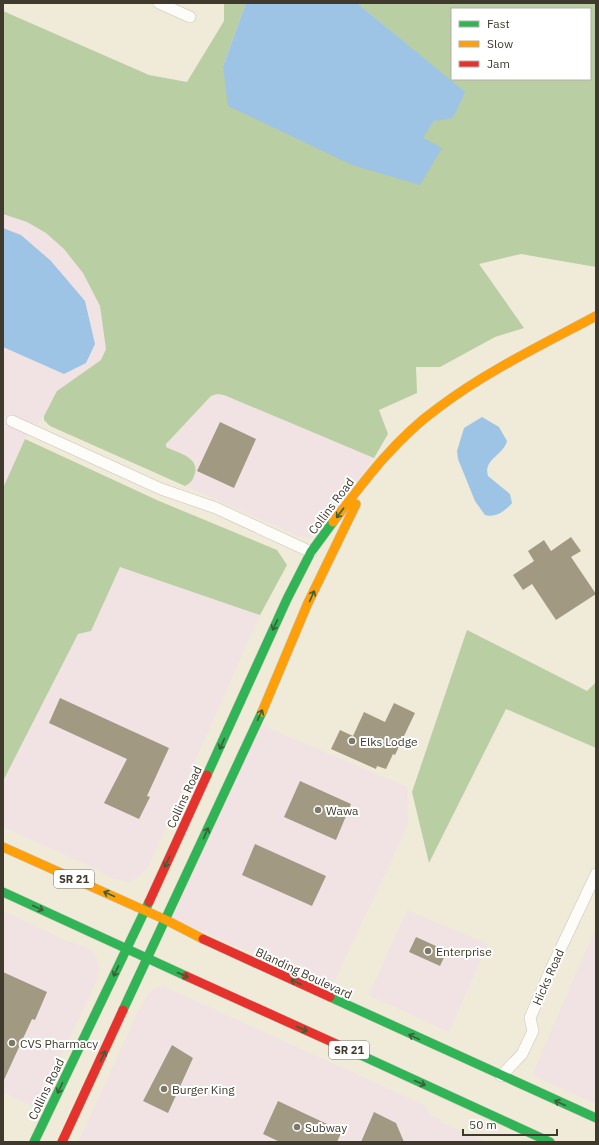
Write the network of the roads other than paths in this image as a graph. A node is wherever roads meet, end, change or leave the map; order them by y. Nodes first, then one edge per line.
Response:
1 (159, 3) edge
2 (190, 18) dead end
3 (596, 316) edge
4 (12, 421) dead end
5 (372, 471) junction
6 (311, 552) junction
7 (3, 847) edge
8 (596, 874) edge
9 (3, 892) edge
10 (145, 910) junction
11 (166, 920) junction
12 (126, 949) junction
13 (148, 959) junction
14 (501, 1076) junction
15 (596, 1118) edge
16 (34, 1142) edge
17 (62, 1142) edge
18 (550, 1142) edge

1 - 2 street
3 - 5 main road, Collins Road
4 - 6 street
5 -> 6 main road, Collins Road
11 -> 5 main road, Collins Road
6 -> 10 main road, Collins Road
10 -> 7 main road, Blanding Boulevard / SR 21
8 - 14 street, Hicks Road
9 -> 12 main road, SR 21
10 - 11 main road, Blanding Boulevard / SR 21
10 - 12 main road, Collins Road
11 - 13 main road, Collins Road
14 -> 11 main road, Blanding Boulevard / SR 21
12 - 13 main road, SR 21
12 -> 16 main road, Collins Road
17 -> 13 main road, Collins Road
13 -> 18 main road, SR 21
15 -> 14 main road, Blanding Boulevard / SR 21

